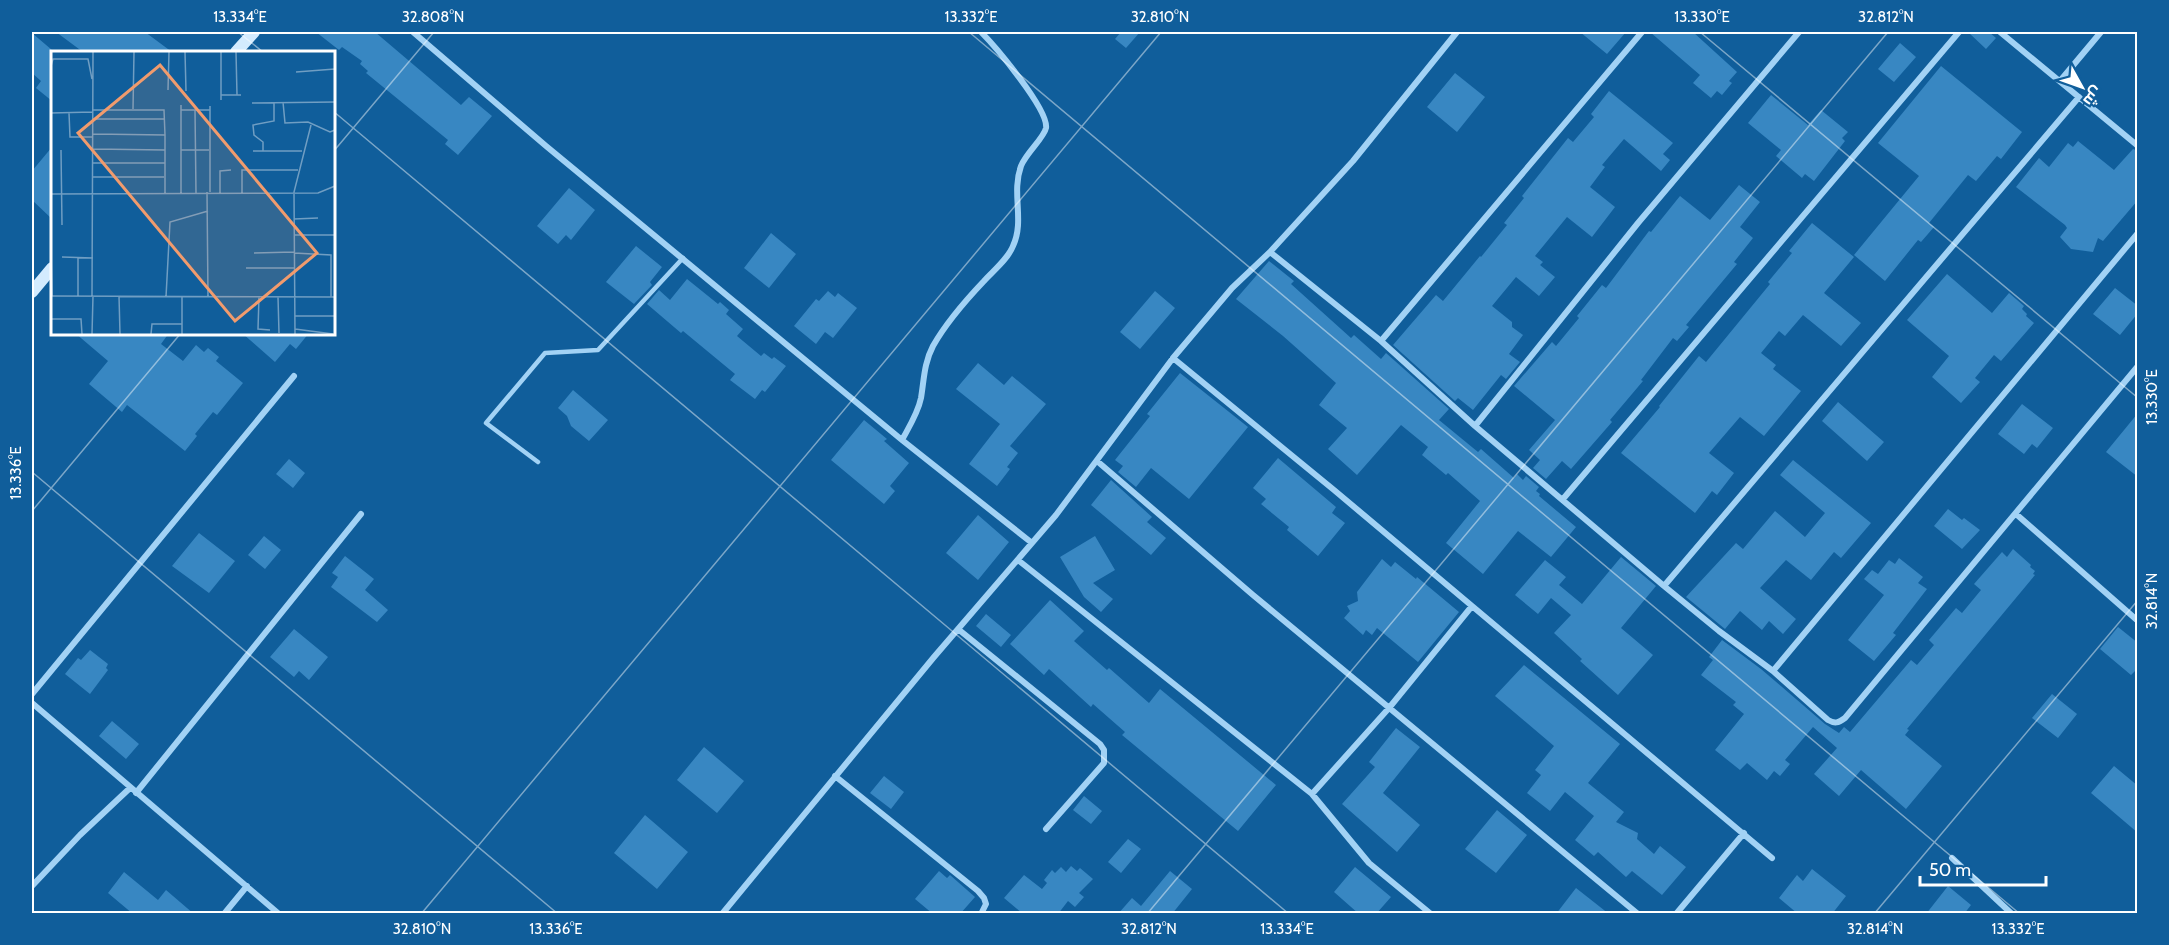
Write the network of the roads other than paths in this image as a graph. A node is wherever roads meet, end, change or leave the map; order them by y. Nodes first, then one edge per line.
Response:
1 (254, 32) edge
2 (413, 32) edge
3 (981, 32) edge
4 (1457, 32) edge
5 (1642, 32) edge
6 (1799, 32) edge
7 (1959, 32) edge
8 (2000, 32) edge
9 (2101, 32) edge
10 (237, 51) edge
11 (2060, 81) junction
12 (2079, 97) junction
13 (2138, 146) edge
14 (2138, 233) edge
15 (1270, 252) junction
16 (683, 258) junction
17 (51, 269) edge
18 (32, 292) edge
19 (1381, 341) junction
20 (1173, 358) junction
21 (2138, 366) edge
22 (294, 376) dead end
23 (1475, 426) junction
24 (902, 440) junction
25 (1097, 461) junction
26 (538, 462) dead end
27 (1563, 499) junction
28 (361, 514) dead end
29 (2016, 514) junction
30 (1032, 543) junction
31 (1018, 560) junction
32 (1664, 586) junction
33 (1472, 606) junction
34 (2138, 621) edge
35 (958, 629) junction
36 (1773, 671) junction
37 (32, 694) edge
38 (32, 703) edge
39 (1389, 708) junction
40 (835, 776) junction
41 (130, 788) junction
42 (136, 793) junction
43 (1312, 794) junction
44 (1046, 829) dead end
45 (1744, 833) junction
46 (1772, 858) dead end
47 (1952, 858) dead end
48 (32, 886) edge
49 (248, 886) junction
50 (224, 914) edge
51 (279, 914) edge
52 (722, 914) edge
53 (981, 914) edge
54 (1431, 914) edge
55 (1638, 914) edge
56 (1676, 914) edge
57 (2012, 914) edge

1 - 10 main road
2 - 16 street
3 - 24 street
4 - 15 street
5 - 19 street
6 - 23 street
7 - 27 street
8 - 11 street
9 - 11 street
11 - 12 street
12 - 13 street
12 - 32 street
14 - 36 street
15 - 19 street
15 - 20 street
16 - 24 street
16 - 26 lane
17 - 18 main road
19 - 23 street
20 - 25 street
20 - 33 street
21 - 29 street
22 - 37 street
23 - 27 street
24 - 30 street
25 - 30 street
25 - 39 street
27 - 32 street
28 - 42 street
29 - 34 street
29 - 36 street
30 - 31 street
31 - 35 street
31 - 43 street
32 - 36 street
33 - 39 street
33 - 45 street
35 - 40 street
35 - 44 street
38 - 41 street
39 - 43 street
39 - 55 street
40 - 52 street
40 - 53 street
41 - 42 street
41 - 48 street
42 - 49 street
43 - 54 street
45 - 46 street
45 - 56 street
47 - 57 street
49 - 50 street
49 - 51 street

